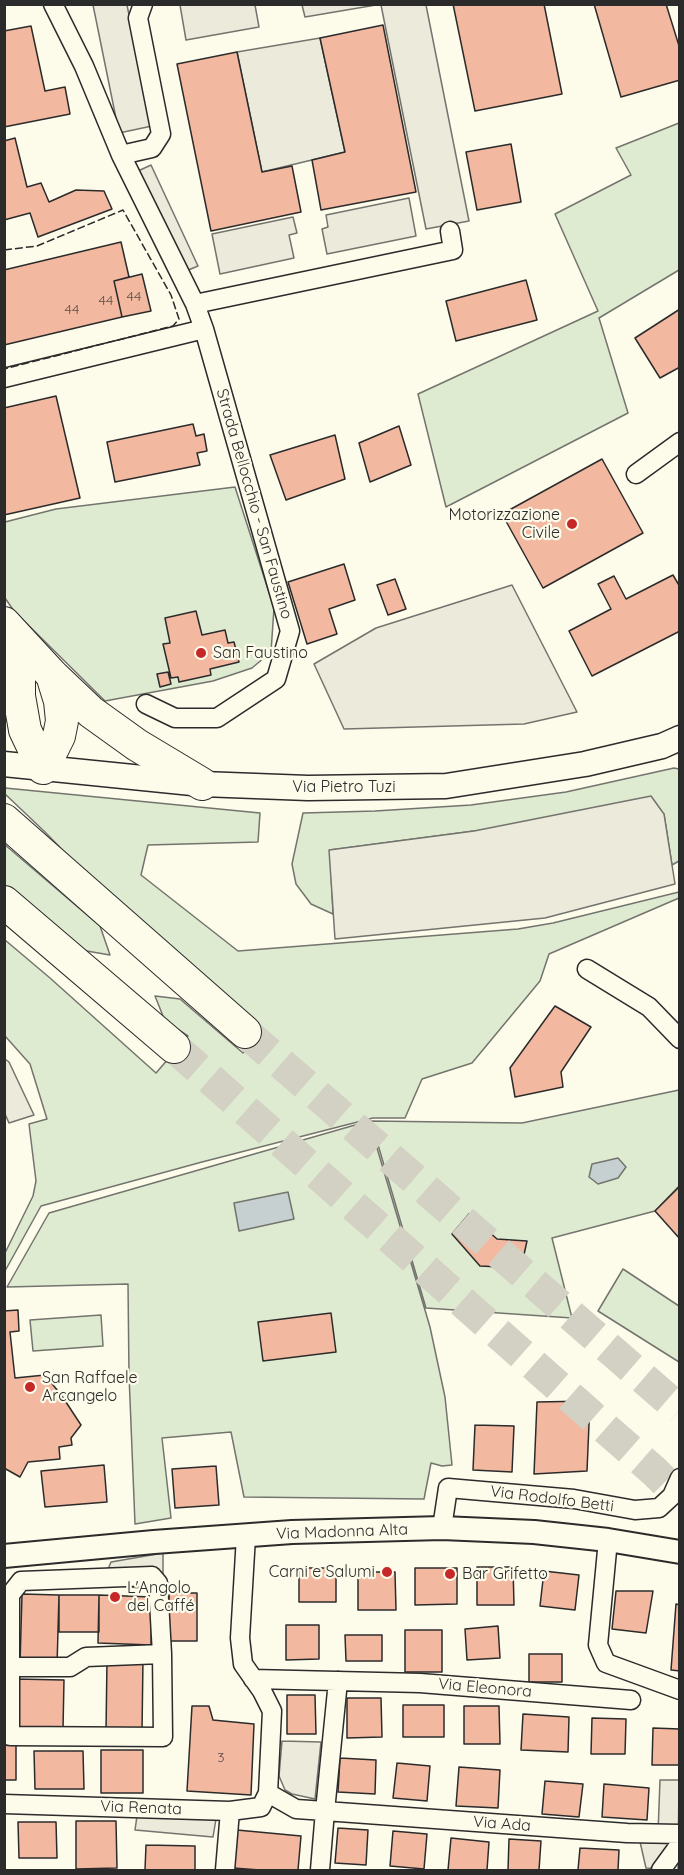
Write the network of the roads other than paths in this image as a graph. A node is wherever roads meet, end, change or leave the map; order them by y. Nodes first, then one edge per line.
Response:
1 (53, 4) edge
2 (142, 4) edge
3 (121, 155) junction
4 (450, 231) dead end
5 (195, 304) junction
6 (204, 329) junction
7 (4, 378) edge
8 (680, 442) edge
9 (636, 474) dead end
10 (6, 624) edge
11 (52, 675) junction
12 (146, 704) dead end
13 (12, 707) edge
14 (680, 738) edge
15 (4, 764) edge
16 (43, 768) junction
17 (202, 784) junction
18 (4, 820) edge
19 (4, 902) edge
20 (4, 926) edge
21 (587, 969) dead end
22 (90, 977) junction
23 (245, 1032) tunnel mouth
24 (680, 1039) edge
25 (174, 1047) tunnel mouth
26 (680, 1478) edge
27 (442, 1528) junction
28 (246, 1536) junction
29 (608, 1540) junction
30 (96, 1548) junction
31 (680, 1552) edge
32 (4, 1556) edge
33 (95, 1578) junction
34 (162, 1654) junction
35 (11, 1667) junction
36 (253, 1679) junction
37 (338, 1681) junction
38 (680, 1690) edge
39 (631, 1700) dead end
40 (268, 1793) junction
41 (4, 1803) edge
42 (230, 1811) junction
43 (325, 1811) junction
44 (678, 1846) edge
45 (225, 1870) edge
46 (320, 1870) edge
47 (661, 1870) edge

1 - 3 street, Strada Bellocchio - San Faustino
2 - 3 street
3 - 5 street, Strada Bellocchio - San Faustino
4 - 5 street
5 - 6 street, Strada Bellocchio - San Faustino
6 - 7 street
6 - 12 street, Strada Bellocchio - San Faustino
8 - 9 street
10 - 11 highway
10 - 13 highway
11 - 16 highway
11 - 17 highway
13 - 16 highway
14 - 17 main road, Via Pietro Tuzi
15 - 16 main road, Via Pietro Tuzi
16 - 17 main road, Via Pietro Tuzi
18 - 23 highway
19 - 22 highway
20 - 22 highway
21 - 24 street
22 - 25 highway
26 - 27 street, Via Rodolfo Betti
27 - 28 street, Via Madonna Alta
27 - 29 street, Via Madonna Alta
28 - 30 street, Via Madonna Alta
28 - 36 street
29 - 31 street, Via Madonna Alta
29 - 38 street
30 - 32 street, Via Madonna Alta
30 - 33 street
33 - 34 street
33 - 35 street
34 - 35 street
34 - 35 street
36 - 37 street, Via Eleonora
36 - 40 street
37 - 39 street, Via Eleonora
37 - 43 street
40 - 42 street, Via Renata
40 - 43 street, Via Ada
41 - 42 street, Via Renata
42 - 45 street
43 - 44 street, Via Ada
43 - 46 street
44 - 47 street

